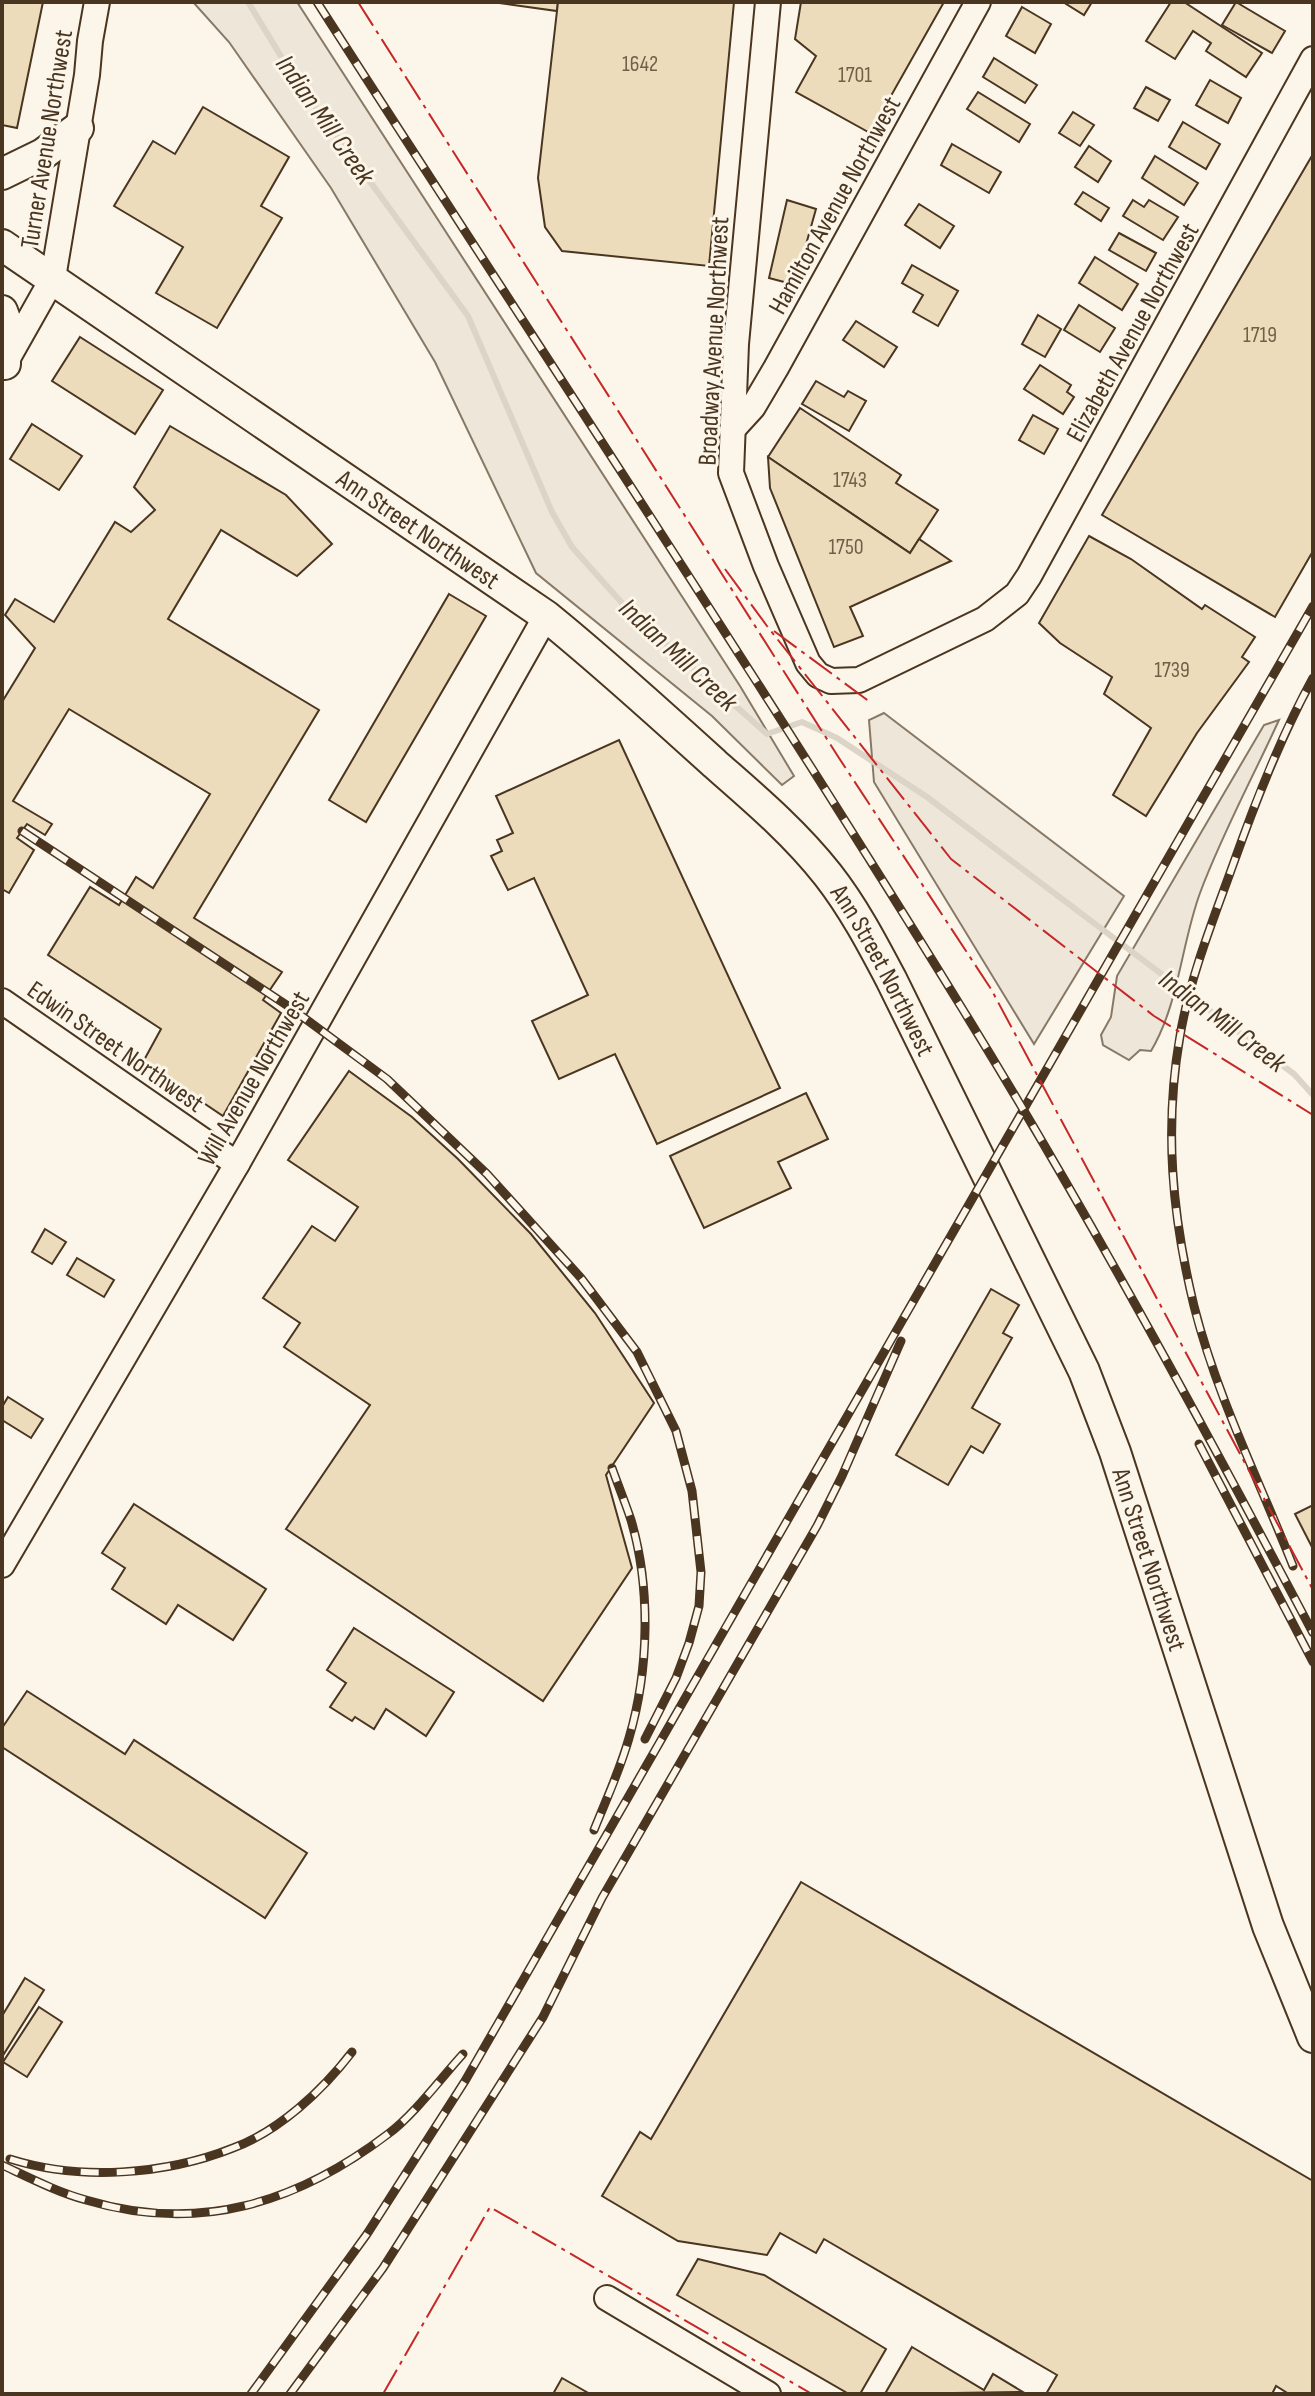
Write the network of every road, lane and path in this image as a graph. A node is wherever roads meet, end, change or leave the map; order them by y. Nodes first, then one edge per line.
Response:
1 (97, 2) edge
2 (768, 2) edge
3 (978, 2) edge
4 (1313, 59) edge
5 (78, 128) junction
6 (2, 174) edge
7 (2, 245) edge
8 (53, 278) junction
9 (2, 311) edge
10 (3, 366) edge
11 (732, 430) junction
12 (546, 616) junction
13 (985, 619) joint
14 (2, 1001) edge
15 (237, 1164) junction
16 (2, 1565) edge
17 (1313, 2037) edge
18 (607, 2298) dead end
19 (768, 2394) edge

1 - 5 street, Turner Avenue Northwest
2 - 11 street, Broadway Avenue Northwest
3 - 11 street, Hamilton Avenue Northwest
4 - 13 street, Elizabeth Avenue Northwest
5 - 6 main road
5 - 8 street, Turner Avenue Northwest
7 - 8 main road, Ann Street Northwest
8 - 10 street, Turner Avenue Northwest
8 - 12 main road, Ann Street Northwest
9 - 10 main road
11 - 13 street, Broadway Avenue Northwest
12 - 15 street, Will Avenue Northwest
12 - 17 main road, Ann Street Northwest
14 - 15 street, Edwin Street Northwest
15 - 16 street, Will Avenue Northwest
18 - 19 street

